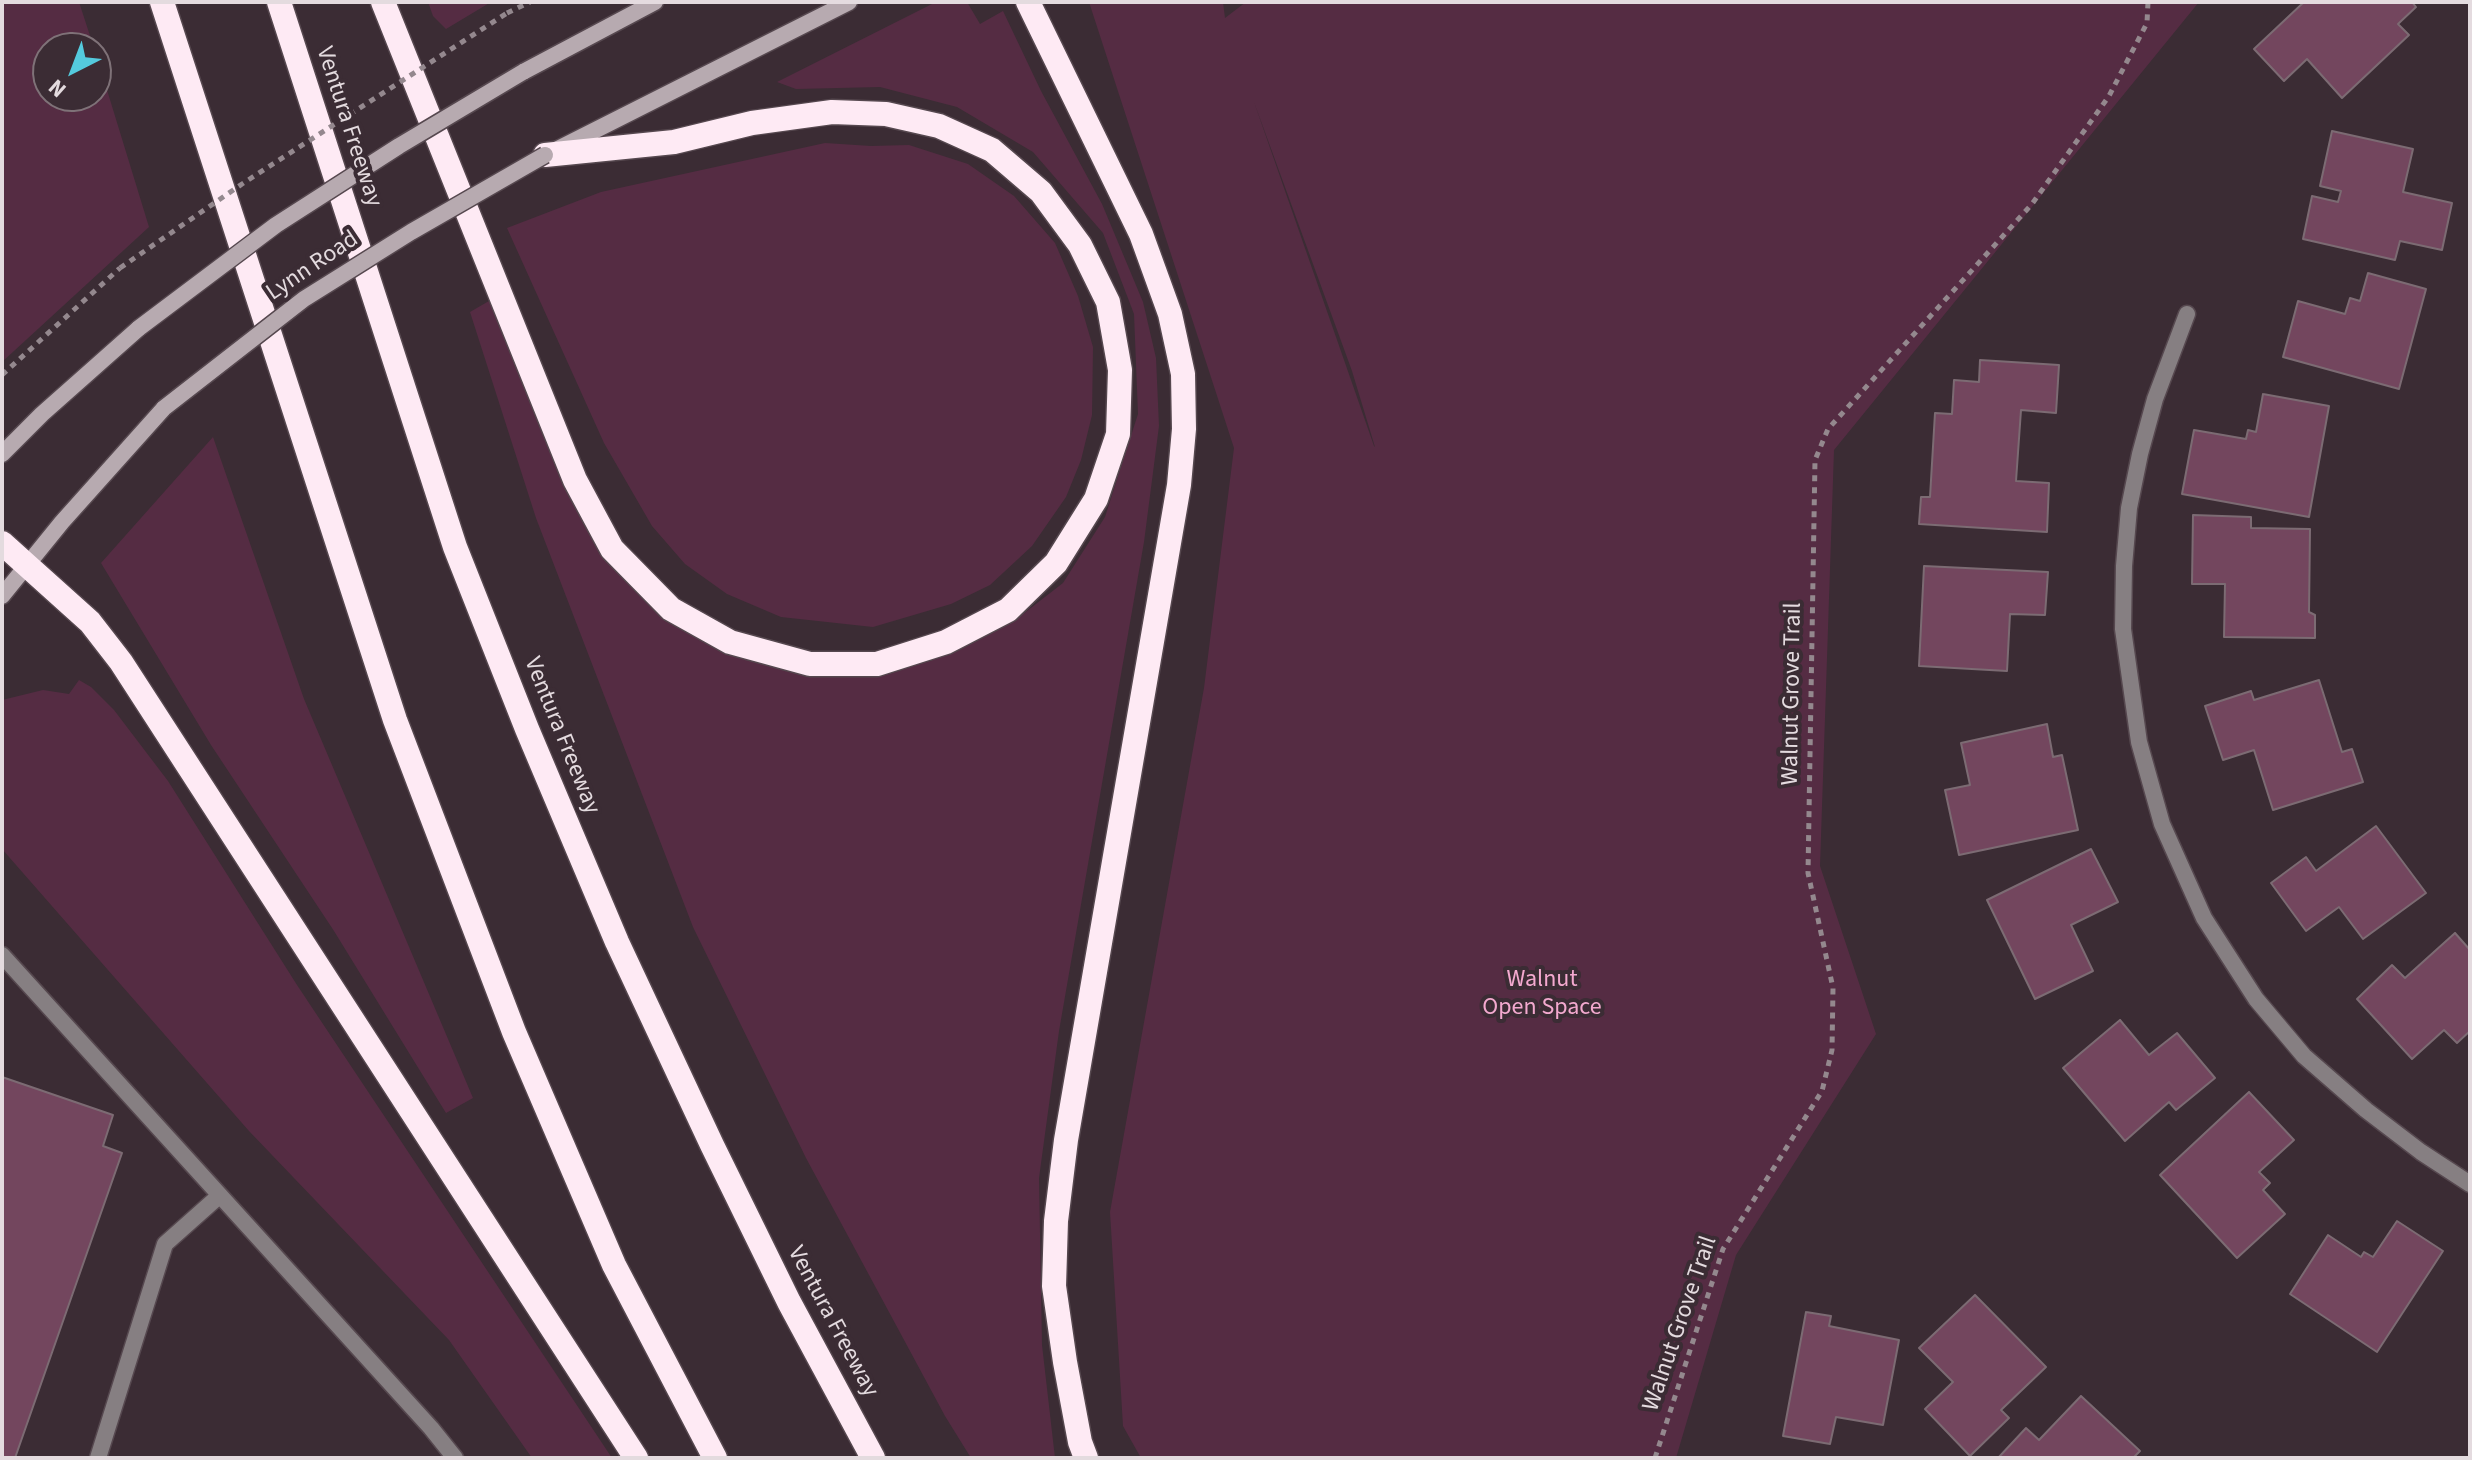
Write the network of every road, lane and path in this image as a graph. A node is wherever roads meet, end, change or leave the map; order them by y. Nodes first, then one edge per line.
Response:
1 (162, 2) edge
2 (279, 2) edge
3 (383, 2) edge
4 (530, 2) edge
5 (655, 2) edge
6 (849, 2) edge
7 (1028, 2) edge
8 (2148, 2) edge
9 (545, 155) junction
10 (2187, 314) dead end
11 (2, 375) edge
12 (2, 454) edge
13 (2, 543) edge
14 (28, 563) junction
15 (2, 596) edge
16 (2, 955) edge
17 (2470, 1184) edge
18 (219, 1196) junction
19 (98, 1458) edge
20 (455, 1458) edge
21 (636, 1458) edge
22 (715, 1458) edge
23 (873, 1458) edge
24 (1086, 1458) edge
25 (1655, 1458) edge

1 - 22 highway
2 - 23 highway, Ventura Freeway
3 - 9 highway
4 - 11 path, bridge
5 - 12 main road, bridge
6 - 9 main road, Lynn Road
7 - 24 highway
8 - 25 path, Walnut Grove Trail
9 - 14 main road, Lynn Road, bridge
10 - 17 street
13 - 14 highway
14 - 15 main road, Lynn Road
14 - 21 highway
16 - 18 street
18 - 19 street
18 - 20 street

